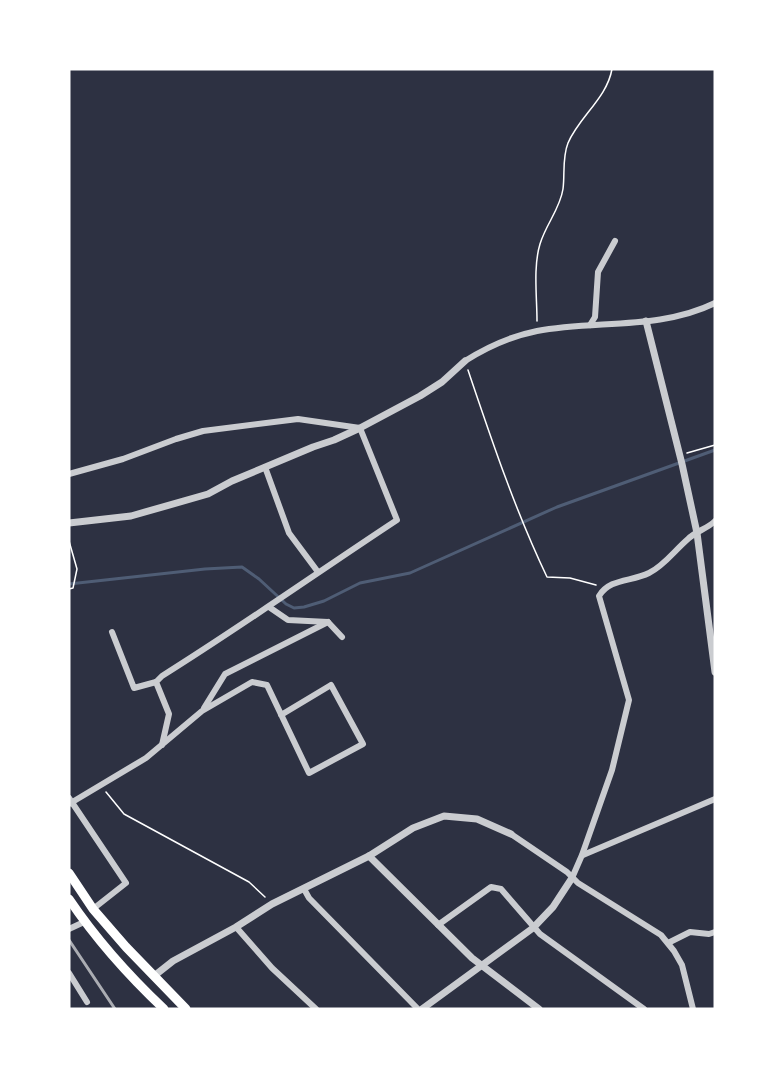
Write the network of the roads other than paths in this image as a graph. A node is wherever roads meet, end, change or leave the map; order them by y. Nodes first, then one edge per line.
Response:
1 (615, 241) dead end
2 (715, 303) edge
3 (646, 321) junction
4 (590, 325) junction
5 (465, 361) joint
6 (360, 428) junction
7 (265, 467) junction
8 (69, 474) edge
9 (715, 521) edge
10 (69, 523) edge
11 (697, 533) junction
12 (318, 572) junction
13 (269, 607) junction
14 (328, 622) junction
15 (112, 632) dead end
16 (342, 637) dead end
17 (715, 672) edge
18 (156, 682) junction
19 (202, 711) junction
20 (281, 715) junction
21 (162, 745) junction
22 (715, 799) edge
23 (70, 801) edge
24 (511, 834) joint
25 (582, 855) junction
26 (369, 856) junction
27 (69, 873) edge
28 (572, 878) junction
29 (304, 889) junction
30 (69, 899) edge
31 (93, 909) junction
32 (84, 922) junction
33 (438, 926) junction
34 (236, 927) junction
35 (533, 928) junction
36 (69, 929) edge
37 (715, 932) edge
38 (668, 943) junction
39 (481, 966) junction
40 (69, 973) edge
41 (154, 976) junction
42 (87, 1002) dead end
43 (164, 1009) edge
44 (186, 1009) edge
45 (315, 1009) edge
46 (420, 1009) edge
47 (539, 1009) edge
48 (644, 1009) edge
49 (693, 1009) edge

1 - 4 street
2 - 3 street
3 - 4 street
3 - 11 street
4 - 5 street
5 - 6 street
6 - 7 street
6 - 8 street
6 - 12 street
7 - 10 street
7 - 12 street
9 - 11 street
11 - 17 street
11 - 25 street
12 - 13 street
13 - 14 street
13 - 18 street
14 - 16 street
14 - 19 street
15 - 18 street
18 - 21 street
19 - 20 street
19 - 21 street
20 - 20 street
21 - 23 street
22 - 25 street
23 - 31 street
24 - 26 street
24 - 28 street
25 - 28 street
26 - 29 street
26 - 33 street
27 - 31 highway
28 - 35 street
28 - 38 street
29 - 34 street
29 - 46 street
30 - 32 highway
31 - 41 highway
32 - 36 street
32 - 43 highway
33 - 35 street
33 - 39 street
34 - 41 street
34 - 45 street
35 - 39 street
35 - 48 street
37 - 38 street
38 - 49 street
39 - 46 street
39 - 47 street
40 - 42 street
41 - 44 highway

